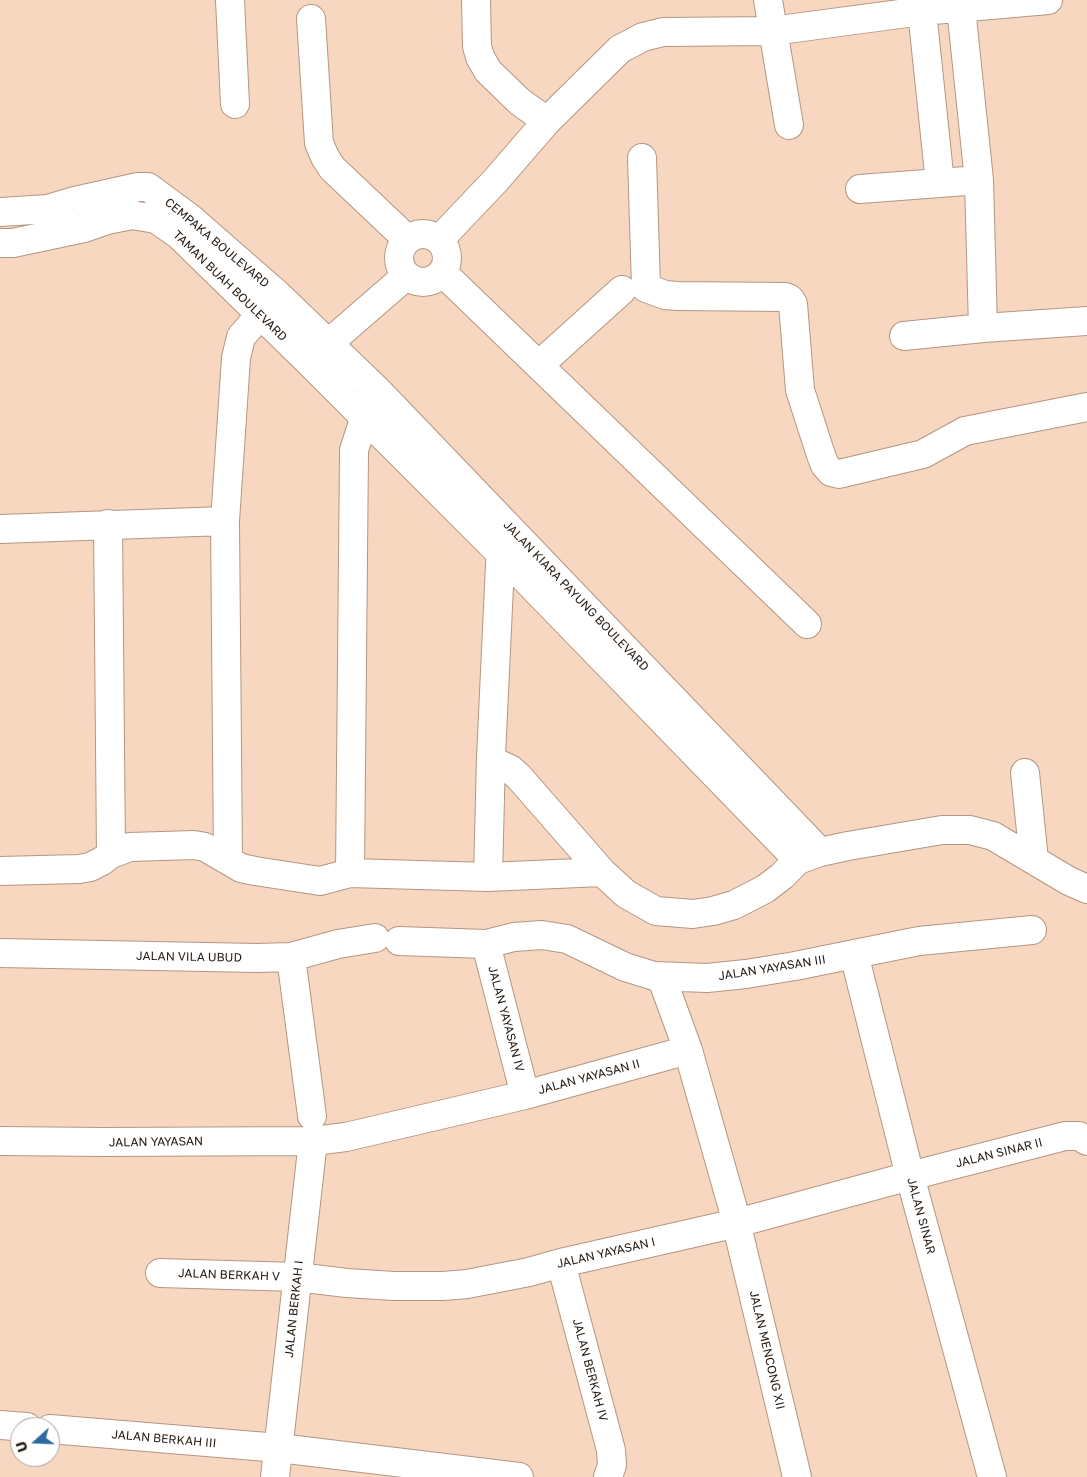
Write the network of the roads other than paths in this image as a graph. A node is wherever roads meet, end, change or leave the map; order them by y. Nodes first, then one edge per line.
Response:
1 (230, 0) edge
2 (476, 0) edge
3 (768, 0) edge
4 (1048, 0) edge
5 (961, 8) junction
6 (922, 11) junction
7 (311, 19) dead end
8 (772, 31) junction
9 (235, 104) dead end
10 (547, 121) junction
11 (788, 125) dead end
12 (642, 158) dead end
13 (979, 180) junction
14 (940, 183) junction
15 (860, 189) dead end
16 (0, 212) edge
17 (407, 238) junction
18 (440, 239) junction
19 (0, 243) edge
20 (443, 273) junction
21 (406, 276) junction
22 (622, 290) dead end
23 (277, 294) junction
24 (259, 314) junction
25 (1087, 321) edge
26 (983, 328) junction
27 (904, 336) dead end
28 (329, 343) junction
29 (308, 361) junction
30 (539, 365) junction
31 (376, 389) junction
32 (1087, 407) edge
33 (364, 418) junction
34 (226, 521) junction
35 (504, 521) junction
36 (108, 524) junction
37 (0, 528) edge
38 (500, 553) junction
39 (806, 624) dead end
40 (491, 764) junction
41 (1025, 773) dead end
42 (111, 854) junction
43 (809, 856) junction
44 (228, 860) junction
45 (1034, 860) junction
46 (0, 871) edge
47 (602, 872) junction
48 (350, 874) junction
49 (488, 876) junction
50 (1087, 889) edge
51 (1032, 930) dead end
52 (387, 940) joint
53 (486, 944) junction
54 (0, 953) edge
55 (854, 954) junction
56 (291, 957) junction
57 (661, 976) junction
58 (688, 1050) junction
59 (526, 1095) junction
60 (312, 1128) junction
61 (0, 1141) edge
62 (1087, 1141) edge
63 (910, 1176) junction
64 (737, 1224) junction
65 (561, 1263) junction
66 (160, 1273) dead end
67 (298, 1277) junction
68 (60, 1430) edge
69 (278, 1448) junction
70 (481, 1475) edge
71 (275, 1477) edge
72 (519, 1477) edge
73 (608, 1477) edge
74 (797, 1477) edge
75 (992, 1477) edge

1 - 9 street
2 - 10 street
3 - 8 street
4 - 5 street
5 - 6 street
5 - 13 street
6 - 8 street
6 - 14 street
7 - 17 street
8 - 10 street
8 - 11 street
10 - 18 street
12 - 32 street
13 - 14 street
13 - 26 street
14 - 15 street
16 - 23 street, CEMPAKA BOULEVARD
17 - 18 street
17 - 21 street
18 - 20 street
19 - 24 street, TAMAN BUAH BOULEVARD
20 - 21 street
20 - 30 street
21 - 28 street
22 - 30 street
23 - 24 street
23 - 28 street, CEMPAKA BOULEVARD
24 - 29 street, TAMAN BUAH BOULEVARD
24 - 34 street
25 - 26 street
26 - 27 street
28 - 29 street
28 - 31 street, JALAN KIARA PAYUNG BOULEVARD
29 - 33 street, JALAN KIARA PAYUNG BOULEVARD
30 - 39 street
31 - 33 street
31 - 35 street, JALAN KIARA PAYUNG BOULEVARD
33 - 38 street, JALAN KIARA PAYUNG BOULEVARD
33 - 48 street
34 - 36 street
34 - 44 street
35 - 38 street
35 - 43 street, JALAN KIARA PAYUNG BOULEVARD
36 - 37 street
36 - 42 street
38 - 40 street
38 - 43 street, JALAN KIARA PAYUNG BOULEVARD
40 - 47 street
40 - 49 street
41 - 45 street
42 - 44 street
42 - 46 street
43 - 45 street
43 - 47 street
44 - 48 street
45 - 50 street
47 - 49 street
48 - 49 street
51 - 55 street, JALAN YAYASAN III
52 - 53 street, JALAN YAYASAN III
52 - 56 street, JALAN VILA UBUD
53 - 57 street, JALAN YAYASAN III
53 - 59 street, JALAN YAYASAN IV
54 - 56 street, JALAN VILA UBUD
55 - 57 street, JALAN YAYASAN III
55 - 63 street, JALAN SINAR
56 - 60 street
57 - 58 street
58 - 59 street, JALAN YAYASAN II
58 - 64 street
59 - 60 street, JALAN YAYASAN II
60 - 61 street, JALAN YAYASAN
60 - 67 street, JALAN BERKAH I
62 - 63 street, JALAN SINAR II
63 - 64 street, JALAN YAYASAN I
63 - 75 street, JALAN SINAR
64 - 65 street, JALAN YAYASAN I
64 - 74 street, JALAN MENCONG XII
65 - 67 street, JALAN YAYASAN I
65 - 73 street, JALAN BERKAH IV
66 - 67 street, JALAN BERKAH V
67 - 69 street, JALAN BERKAH I
68 - 69 street, JALAN BERKAH III
69 - 70 street, JALAN BERKAH III
69 - 71 street, JALAN BERKAH I
70 - 72 street, JALAN BERKAH III

